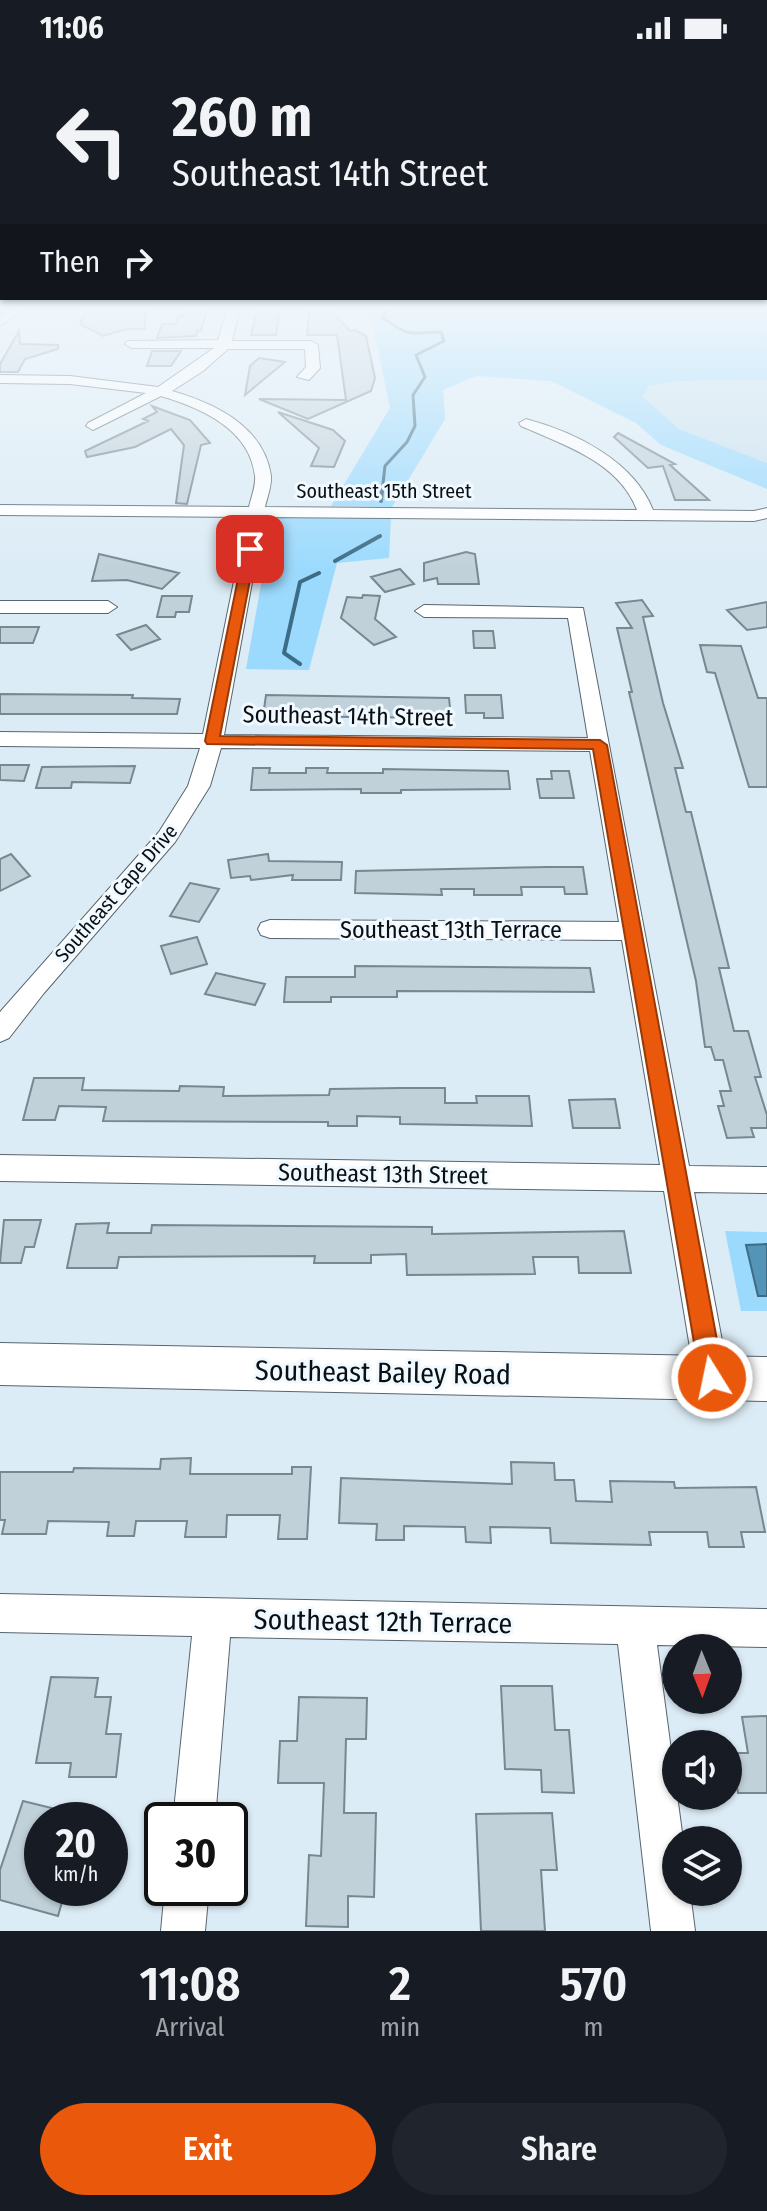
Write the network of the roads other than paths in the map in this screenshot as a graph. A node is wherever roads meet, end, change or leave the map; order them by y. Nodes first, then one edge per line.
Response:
1 (152, 394) edge
2 (168, 394) edge
3 (526, 423) dead end
4 (93, 426) dead end
5 (0, 510) edge
6 (258, 512) junction
7 (767, 513) edge
8 (647, 515) junction
9 (0, 607) edge
10 (108, 607) dead end
11 (424, 611) dead end
12 (0, 739) edge
13 (212, 741) junction
14 (600, 745) junction
15 (270, 929) dead end
16 (632, 931) junction
17 (0, 1031) edge
18 (0, 1168) edge
19 (676, 1179) junction
20 (767, 1180) edge
21 (0, 1364) edge
22 (712, 1378) junction
23 (767, 1379) edge
24 (0, 1613) edge
25 (213, 1617) junction
26 (635, 1625) junction
27 (767, 1628) edge
28 (196, 1802) edge
29 (185, 1906) edge
30 (183, 1931) edge
31 (673, 1931) edge

1 - 4 street
2 - 6 street, Southeast Cape Drive
3 - 8 street
5 - 6 street, Southeast 15th Street
6 - 8 street, Southeast 15th Street
6 - 13 street, Southeast Cape Drive
7 - 8 street, Southeast 15th Street
9 - 10 street
11 - 14 street
12 - 13 street, Southeast 14th Street
13 - 14 street, Southeast 14th Street
13 - 17 street, Southeast Cape Drive
14 - 16 street
15 - 16 street, Southeast 13th Terrace
16 - 19 street
18 - 19 street, Southeast 13th Street
19 - 20 street, Southeast 13th Street
19 - 22 street
21 - 22 main road, Southeast Bailey Road
22 - 23 main road, Southeast Bailey Road
24 - 25 street, Southeast 12th Terrace
25 - 26 street, Southeast 12th Terrace
25 - 28 street
26 - 27 street, Southeast 12th Terrace
26 - 31 street
29 - 30 street

